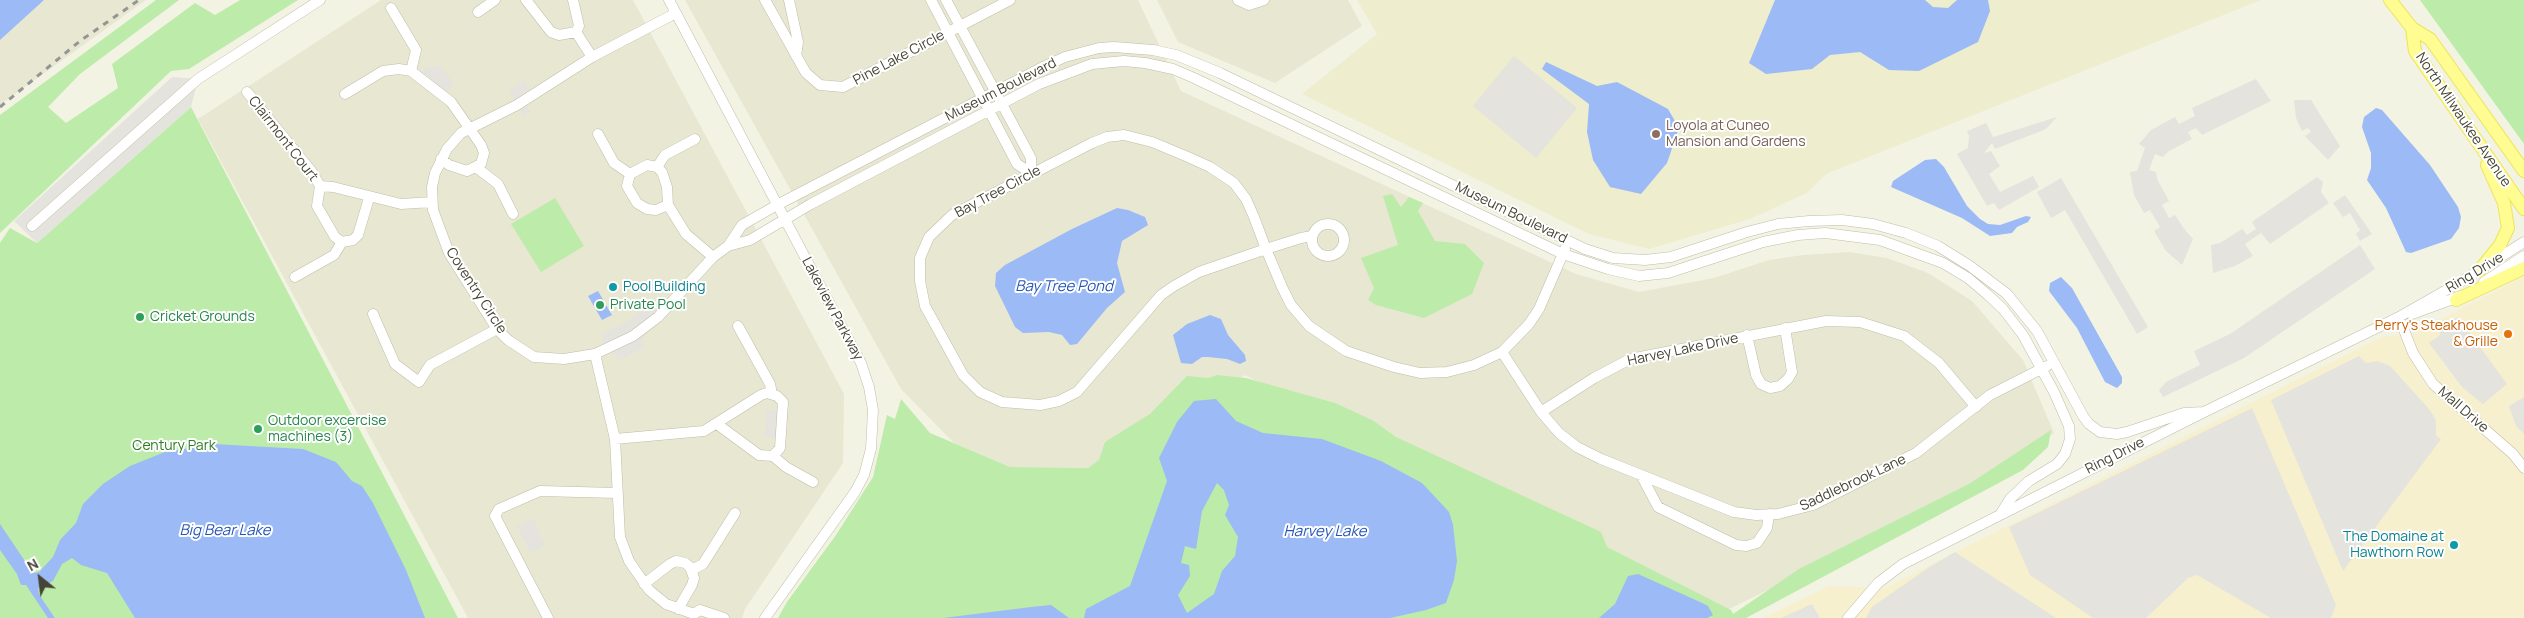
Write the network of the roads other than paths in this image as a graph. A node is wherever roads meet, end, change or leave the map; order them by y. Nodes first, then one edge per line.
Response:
1 (320, 0) edge
2 (496, 0) edge
3 (526, 0) edge
4 (573, 0) edge
5 (669, 0) edge
6 (766, 0) edge
7 (789, 0) edge
8 (931, 0) edge
9 (946, 0) edge
10 (1010, 0) edge
11 (1238, 0) edge
12 (1264, 0) edge
13 (2390, 0) edge
14 (391, 8) dead end
15 (478, 12) dead end
16 (676, 13) junction
17 (960, 26) junction
18 (2412, 28) junction
19 (576, 32) junction
20 (949, 32) junction
21 (796, 56) junction
22 (592, 57) junction
23 (411, 71) junction
24 (247, 92) dead end
25 (996, 92) junction
26 (345, 94) dead end
27 (983, 99) junction
28 (1002, 104) junction
29 (990, 110) junction
30 (469, 128) junction
31 (2471, 131) junction
32 (598, 134) dead end
33 (695, 139) dead end
34 (441, 160) junction
35 (657, 167) junction
36 (477, 168) junction
37 (2524, 172) edge
38 (1031, 173) junction
39 (630, 174) junction
40 (320, 186) junction
41 (369, 198) junction
42 (432, 202) junction
43 (777, 204) junction
44 (668, 206) junction
45 (2524, 209) edge
46 (513, 214) dead end
47 (785, 220) junction
48 (32, 226) dead end
49 (1312, 236) dead end
50 (1569, 241) junction
51 (342, 242) junction
52 (2524, 242) edge
53 (728, 246) junction
54 (1266, 249) junction
55 (1563, 254) junction
56 (2524, 256) edge
57 (713, 257) junction
58 (2524, 268) edge
59 (2479, 271) junction
60 (296, 277) dead end
61 (2456, 300) junction
62 (373, 314) dead end
63 (2399, 317) junction
64 (738, 326) dead end
65 (497, 328) junction
66 (1785, 328) junction
67 (1747, 336) junction
68 (1502, 352) junction
69 (595, 354) junction
70 (2056, 362) junction
71 (2042, 368) junction
72 (772, 394) junction
73 (1976, 407) junction
74 (1541, 412) junction
75 (2204, 412) junction
76 (717, 424) junction
77 (615, 439) junction
78 (773, 456) junction
79 (2524, 468) edge
80 (1641, 475) junction
81 (813, 482) dead end
82 (617, 493) junction
83 (735, 513) dead end
84 (1769, 514) junction
85 (2000, 515) junction
86 (692, 570) junction
87 (644, 584) junction
88 (678, 609) junction
89 (694, 616) edge
90 (548, 618) edge
91 (724, 618) edge
92 (765, 618) edge
93 (1848, 618) edge

1 - 48 street
2 - 15 street
3 - 19 street
4 - 19 street
5 - 16 street, Lakeview Parkway
6 - 21 street, Pine Lake Circle
7 - 21 street
8 - 20 street
9 - 17 street
10 - 17 street, Pine Lake Circle
11 - 12 street
13 - 18 main road, North Milwaukee Avenue
14 - 23 street
16 - 22 street, Coventry Circle
16 - 43 street, Lakeview Parkway
17 - 20 street, Pine Lake Circle
17 - 25 street
18 - 31 main road, North Milwaukee Avenue
18 - 37 main road, North Milwaukee Avenue
19 - 22 street
20 - 21 street, Pine Lake Circle
20 - 27 street
22 - 30 street, Coventry Circle
23 - 26 street
23 - 30 street
24 - 40 street, Clairmont Court
25 - 27 street, Museum Boulevard
25 - 28 street
25 - 50 street, Museum Boulevard
27 - 29 street
27 - 43 street, Museum Boulevard
28 - 29 street, Museum Boulevard
28 - 38 street
28 - 55 street, Museum Boulevard
29 - 38 street
29 - 47 street, Museum Boulevard
30 - 34 street, Coventry Circle
30 - 36 street
31 - 45 main road, North Milwaukee Avenue
31 - 59 main road
32 - 39 street
33 - 35 street
34 - 36 street
34 - 42 street, Coventry Circle
35 - 39 street
35 - 44 street
36 - 46 street
38 - 54 street, Bay Tree Circle
38 - 54 street, Bay Tree Circle
39 - 44 street
40 - 41 street, Clairmont Court
40 - 51 street, Clairmont Court
41 - 42 street, Clairmont Court
41 - 51 street
42 - 65 street, Coventry Circle
43 - 47 street, Lakeview Parkway
43 - 53 street, Coventry Circle
44 - 57 street
47 - 53 street, Coventry Circle
47 - 92 street, Lakeview Parkway
49 - 54 street
50 - 55 street, Bay Tree Circle
50 - 70 street, Museum Boulevard
51 - 60 street
52 - 59 street, Ring Drive
53 - 57 street, Coventry Circle
54 - 68 street, Bay Tree Circle
55 - 68 street, Bay Tree Circle
55 - 71 street, Museum Boulevard
56 - 61 street, Ring Drive
57 - 69 street, Coventry Circle
58 - 61 main road
59 - 63 street, Ring Drive
61 - 63 street, Ring Drive
62 - 65 street
63 - 75 street, Ring Drive
63 - 79 street, Mall Drive
64 - 72 street
65 - 69 street, Coventry Circle
66 - 67 street, Harvey Lake Drive
66 - 67 street, Harvey Lake Drive
66 - 73 street, Harvey Lake Drive
67 - 74 street, Harvey Lake Drive
68 - 74 street, Saddlebrook Lane
69 - 77 street
70 - 71 street, Saddlebrook Lane
70 - 75 street, Museum Boulevard
71 - 73 street, Saddlebrook Lane
71 - 85 street, Museum Boulevard
72 - 76 street
72 - 78 street
73 - 84 street, Saddlebrook Lane
74 - 80 street, Saddlebrook Lane
75 - 85 street, Ring Drive
76 - 77 street
76 - 78 street
77 - 82 street
78 - 81 street
80 - 84 street, Saddlebrook Lane
80 - 84 street
82 - 87 street
82 - 90 street
83 - 86 street
85 - 93 street, Ring Drive
86 - 87 street
86 - 88 street
87 - 88 street
88 - 89 street
89 - 91 street

